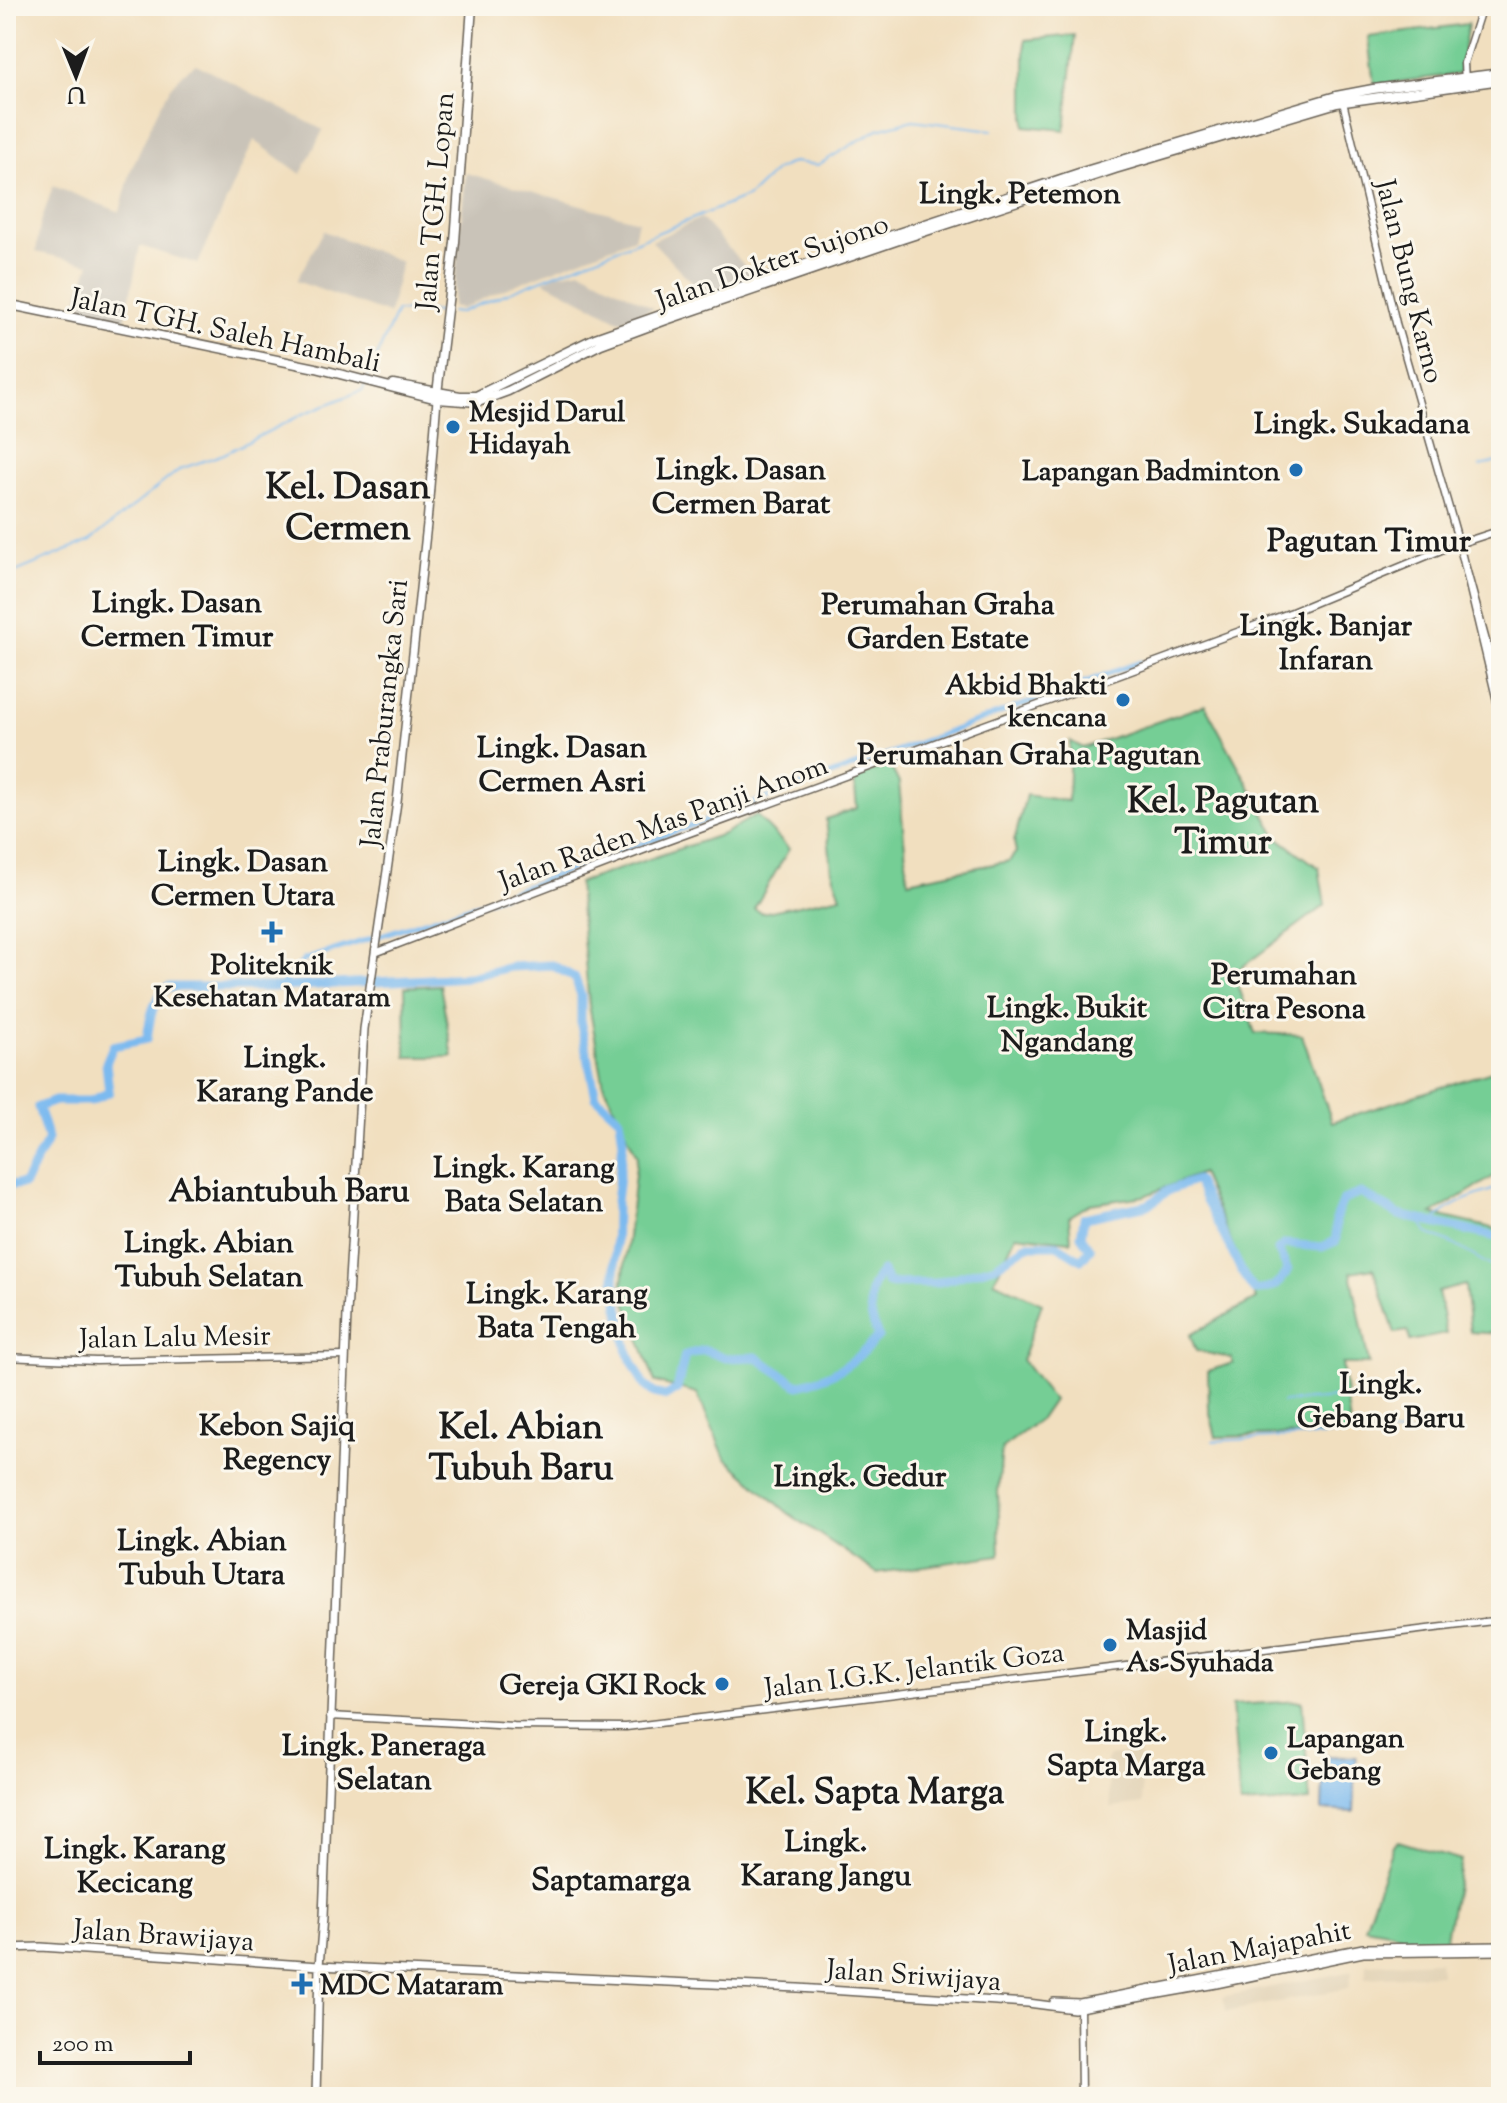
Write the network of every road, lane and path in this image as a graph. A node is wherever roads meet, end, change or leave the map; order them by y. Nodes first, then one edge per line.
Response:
1 (472, 6) edge
2 (1482, 6) edge
3 (1501, 73) edge
4 (1501, 80) edge
5 (1465, 81) junction
6 (1343, 99) junction
7 (6, 304) edge
8 (437, 396) junction
9 (1501, 530) edge
10 (1459, 543) junction
11 (1463, 562) junction
12 (1500, 692) edge
13 (1501, 718) edge
14 (375, 953) junction
15 (345, 1356) junction
16 (6, 1357) edge
17 (1501, 1620) edge
18 (330, 1716) junction
19 (6, 1948) edge
20 (1501, 1948) edge
21 (319, 1966) junction
22 (1028, 2003) joint
23 (1081, 2006) junction
24 (316, 2097) edge
25 (1081, 2097) edge

1 - 8 highway, Jalan TGH. Lopan
2 - 5 street
3 - 5 highway
4 - 5 highway, Jalan Dokter Sujono
5 - 6 highway, Jalan Dokter Sujono
6 - 8 highway, Jalan Dokter Sujono
6 - 10 street, Jalan Bung Karno
7 - 8 highway, Jalan TGH. Saleh Hambali
8 - 14 main road, Jalan Praburangka Sari
9 - 10 street, Jalan Raden Mas Panji Anom
10 - 11 street, Jalan Bung Karno
10 - 14 street, Jalan Raden Mas Panji Anom
11 - 12 street, Jalan Bung Karno
11 - 13 street, Jalan Bung Karno
14 - 15 main road, Jalan Praburangka Sari
15 - 16 street, Jalan Lalu Mesir
15 - 18 main road, Jalan Praburangka Sari
17 - 18 street, Jalan I.G.K. Jelantik Goza
18 - 21 main road, Jalan Praburangka Sari
19 - 21 main road, Jalan Brawijaya
20 - 23 main road, Jalan Majapahit
21 - 22 main road, Jalan Sriwijaya
21 - 24 main road, Jalan Praburangka Sari
22 - 23 main road, Jalan Majapahit
23 - 25 street

